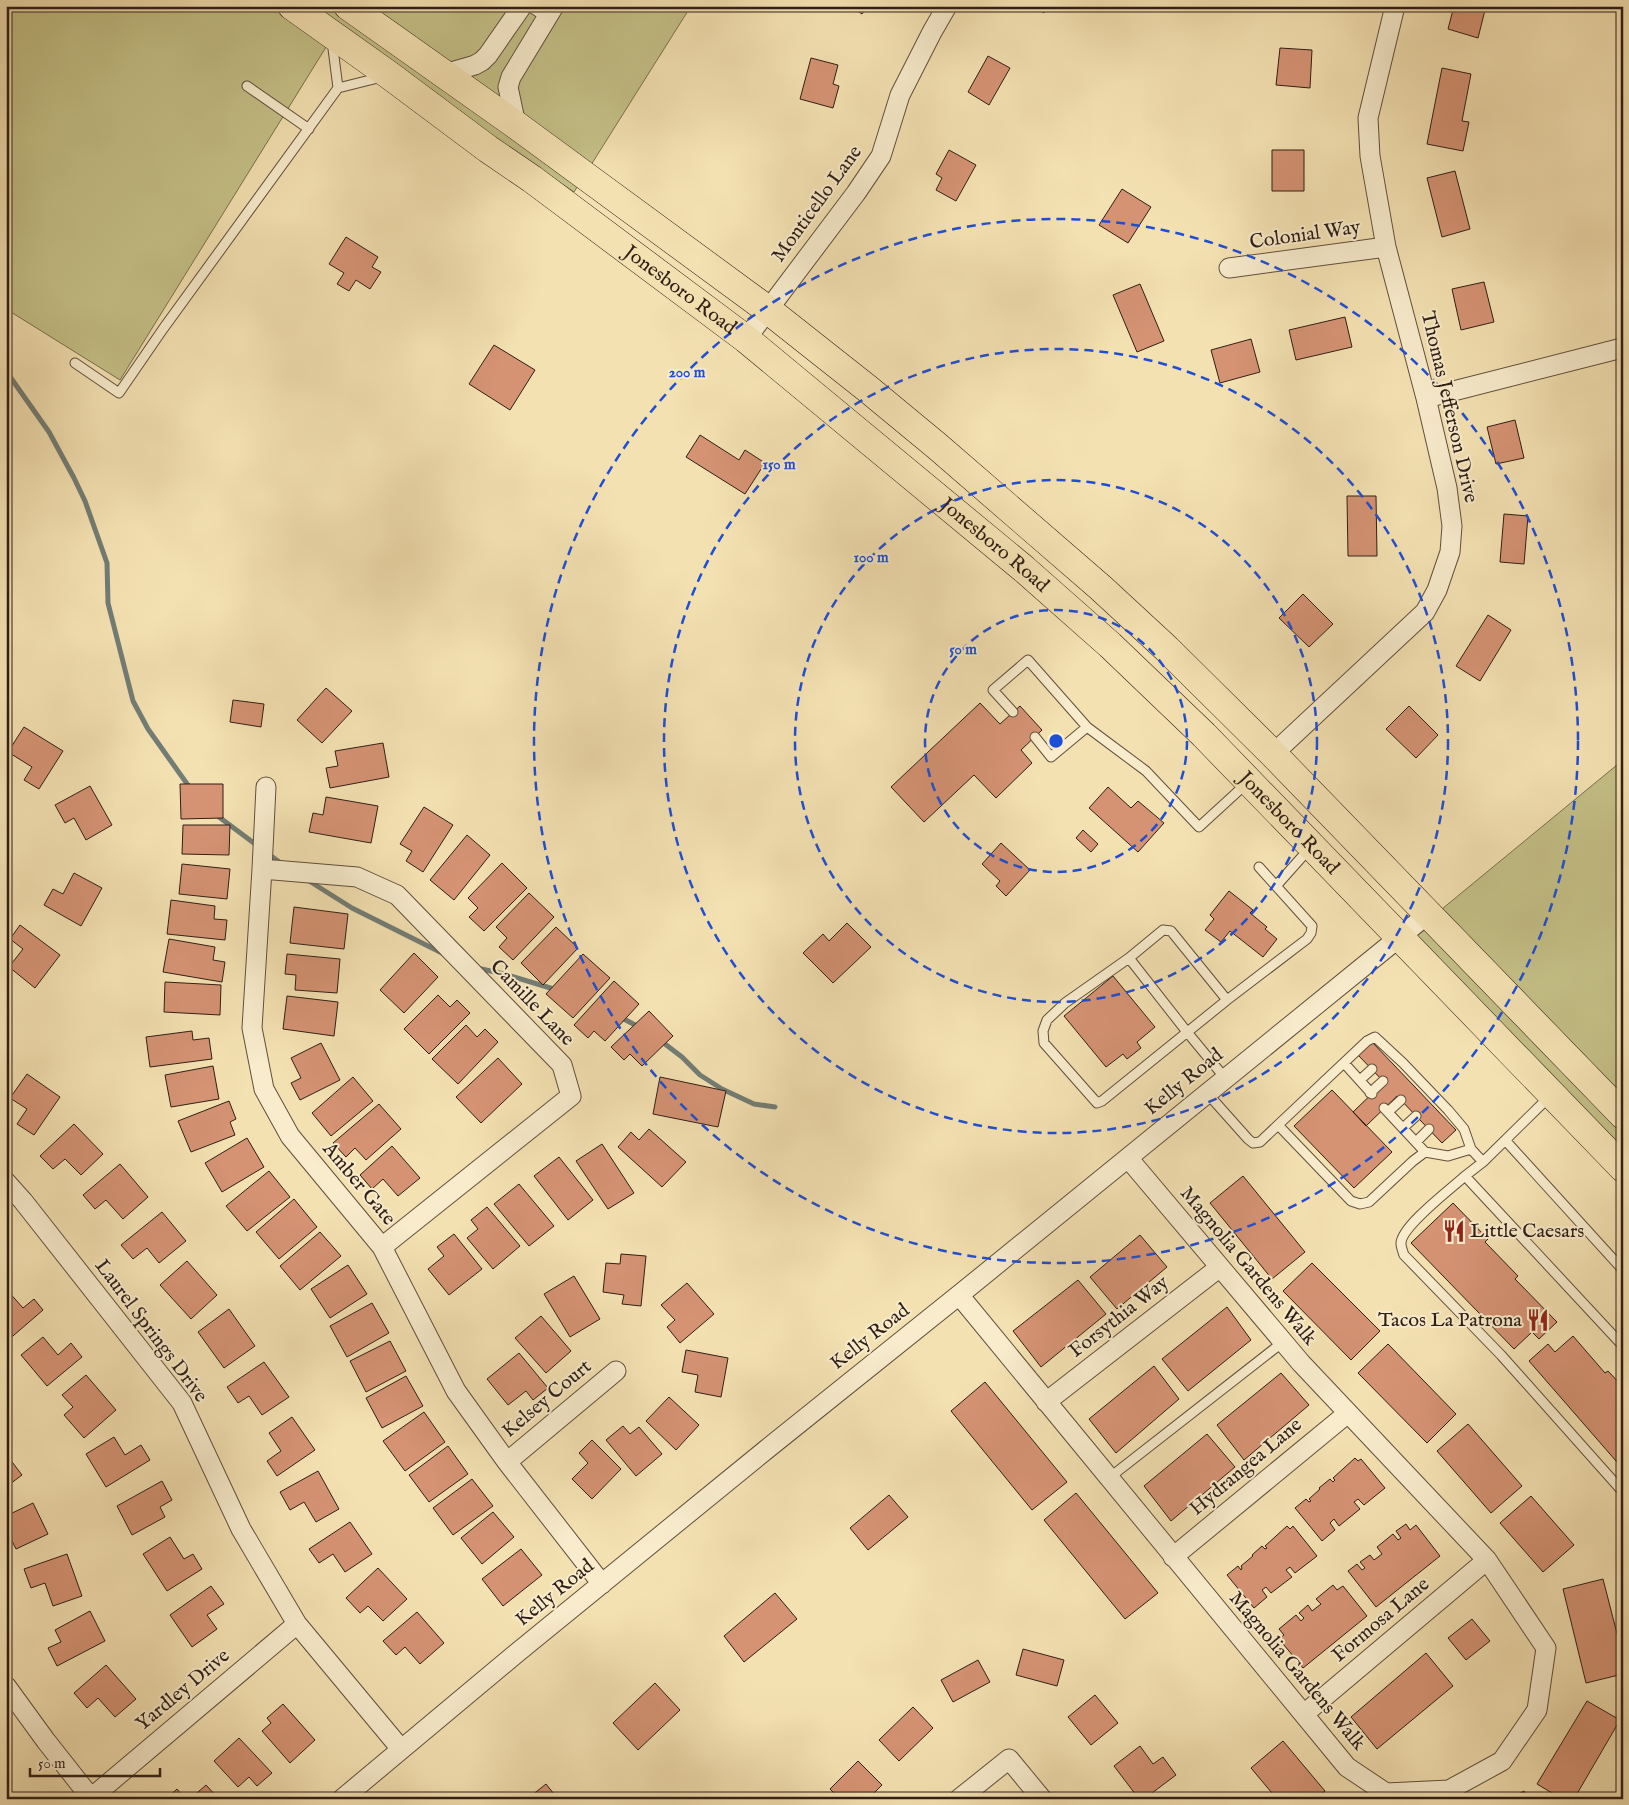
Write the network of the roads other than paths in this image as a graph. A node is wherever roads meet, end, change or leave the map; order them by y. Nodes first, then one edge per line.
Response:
1 (292, 6) edge
2 (348, 6) edge
3 (522, 6) edge
4 (529, 6) edge
5 (947, 6) edge
6 (1395, 6) edge
7 (550, 12) edge
8 (332, 34) junction
9 (444, 74) junction
10 (389, 75) junction
11 (247, 86) dead end
12 (338, 88) junction
13 (516, 125) junction
14 (309, 129) junction
15 (1386, 247) junction
16 (1229, 268) dead end
17 (768, 310) junction
18 (746, 339) junction
19 (1622, 348) edge
20 (75, 363) dead end
21 (1426, 398) junction
22 (1013, 712) dead end
23 (1087, 726) junction
24 (1035, 737) dead end
25 (1273, 754) junction
26 (1250, 781) junction
27 (266, 787) dead end
28 (1312, 846) junction
29 (1259, 867) dead end
30 (262, 869) junction
31 (1276, 886) junction
32 (1428, 914) junction
33 (1400, 936) junction
34 (1129, 958) junction
35 (1227, 1000) junction
36 (1187, 1032) junction
37 (1344, 1063) junction
38 (1372, 1069) dead end
39 (1226, 1078) junction
40 (1360, 1080) junction
41 (1383, 1081) dead end
42 (1207, 1092) junction
43 (1552, 1094) junction
44 (1401, 1100) dead end
45 (1623, 1115) edge
46 (1416, 1116) dead end
47 (1279, 1126) junction
48 (1403, 1128) junction
49 (1429, 1129) dead end
50 (1505, 1140) junction
51 (1416, 1142) junction
52 (1471, 1150) junction
53 (1425, 1152) junction
54 (1128, 1158) junction
55 (1483, 1162) junction
56 (1623, 1168) edge
57 (1465, 1176) junction
58 (6, 1182) edge
59 (382, 1247) junction
60 (1220, 1267) junction
61 (1623, 1270) edge
62 (959, 1295) junction
63 (1283, 1342) junction
64 (1623, 1346) edge
65 (616, 1371) dead end
66 (1046, 1402) junction
67 (1348, 1412) junction
68 (508, 1462) junction
69 (1109, 1478) junction
70 (1623, 1492) edge
71 (1173, 1556) junction
72 (1487, 1560) junction
73 (602, 1584) junction
74 (297, 1624) junction
75 (6, 1686) edge
76 (1304, 1714) junction
77 (401, 1749) junction
78 (342, 1799) edge
79 (959, 1799) edge
80 (1042, 1799) edge

1 - 8 main road, Jonesboro Road
2 - 9 main road, Jonesboro Road
3 - 9 street
4 - 7 lane
5 - 17 street, Monticello Lane
6 - 15 street, Thomas Jefferson Drive
7 - 13 street
8 - 10 main road, Jonesboro Road
8 - 12 lane
9 - 13 main road, Jonesboro Road
10 - 12 lane
10 - 18 main road, Jonesboro Road
11 - 14 lane
12 - 14 lane
13 - 17 main road, Jonesboro Road
14 - 20 lane
15 - 16 street, Colonial Way
15 - 21 street, Thomas Jefferson Drive
17 - 18 street, Monticello Lane
17 - 25 main road, Jonesboro Road
18 - 26 main road, Jonesboro Road
19 - 21 street
21 - 25 street, Thomas Jefferson Drive
22 - 23 lane
23 - 24 lane
23 - 26 lane
25 - 32 main road, Jonesboro Road
26 - 28 main road, Jonesboro Road
27 - 30 street, Amber Gate
28 - 31 lane
28 - 33 main road, Jonesboro Road
29 - 31 lane
30 - 59 street, Amber Gate
30 - 59 street, Camille Lane
31 - 35 lane
32 - 33 street, Kelly Road
32 - 45 main road, Jonesboro Road
33 - 39 street, Kelly Road
33 - 43 main road, Jonesboro Road
34 - 35 lane
34 - 36 lane
34 - 36 lane
35 - 36 lane
36 - 39 lane
37 - 40 lane
37 - 47 lane
37 - 52 lane
38 - 40 lane
39 - 42 street, Kelly Road
40 - 41 lane
42 - 47 lane
42 - 54 street, Kelly Road
43 - 50 lane
43 - 56 main road, Jonesboro Road
44 - 48 lane
46 - 48 lane
47 - 53 lane
48 - 51 lane
49 - 51 lane
50 - 55 lane
50 - 61 lane
51 - 53 lane
52 - 53 lane
52 - 55 lane
54 - 60 street, Magnolia Gardens Walk
54 - 62 street, Kelly Road
55 - 57 lane
57 - 64 lane
57 - 70 lane
58 - 74 street, Laurel Springs Drive
59 - 68 street, Amber Gate
60 - 63 street, Magnolia Gardens Walk
60 - 66 street, Forsythia Way
62 - 66 street, Magnolia Gardens Walk
62 - 73 street, Kelly Road
63 - 67 street, Magnolia Gardens Walk
63 - 69 lane
65 - 68 street, Kelsey Court
66 - 69 street, Magnolia Gardens Walk
67 - 71 street, Hydrangea Lane
67 - 72 street, Magnolia Gardens Walk
68 - 73 street, Amber Gate
69 - 71 street, Magnolia Gardens Walk
71 - 76 street, Magnolia Gardens Walk
72 - 76 street, Formosa Lane
72 - 76 street, Magnolia Gardens Walk
73 - 77 street, Kelly Road
74 - 75 street, Yardley Drive
74 - 77 street, Laurel Springs Drive
77 - 78 street, Kelly Road
79 - 80 street

